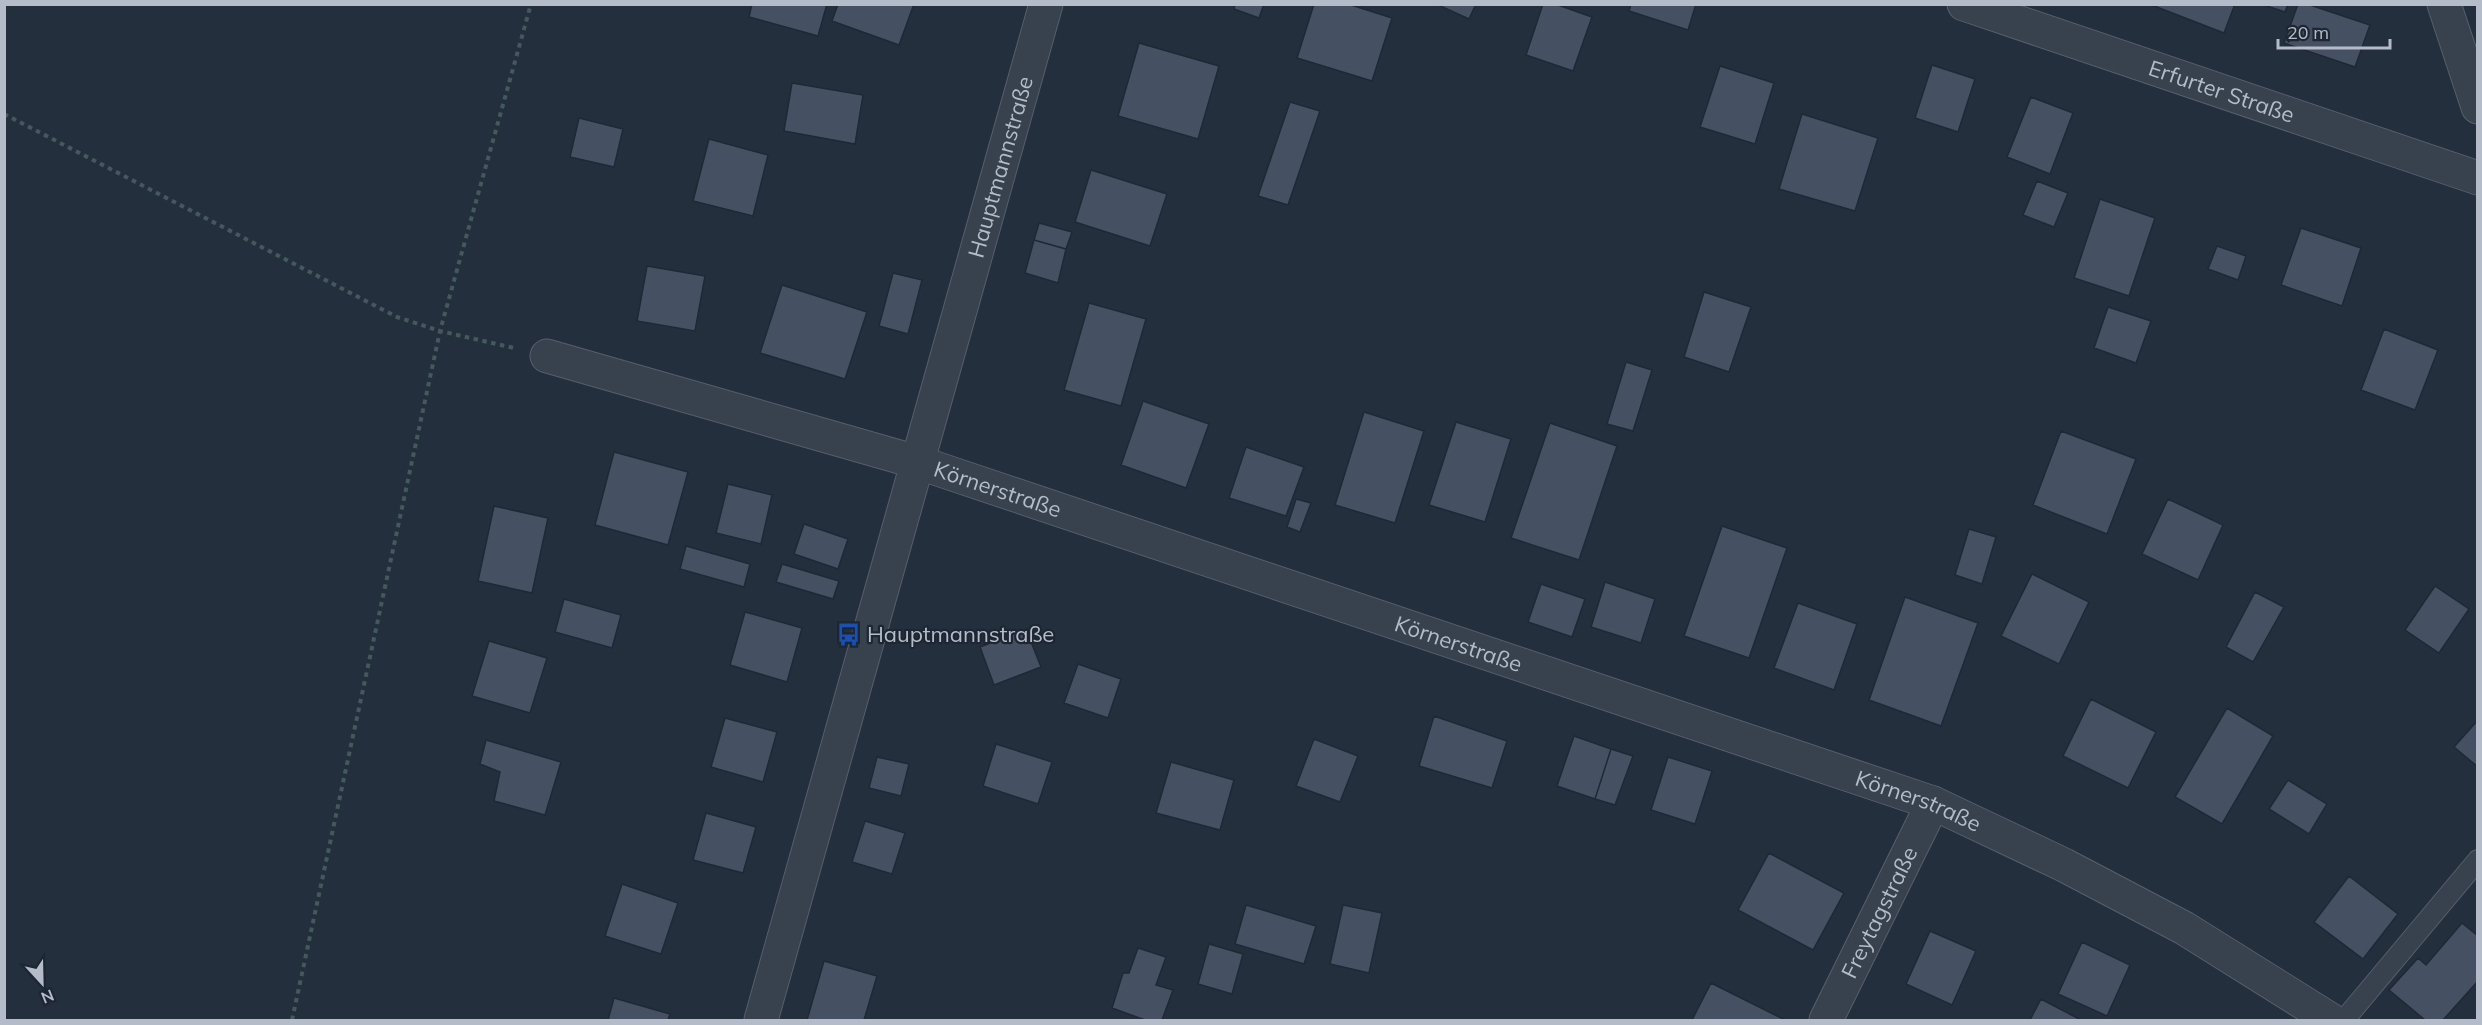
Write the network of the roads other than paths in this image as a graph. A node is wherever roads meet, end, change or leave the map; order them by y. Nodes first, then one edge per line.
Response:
1 (1046, 4) edge
2 (1964, 4) edge
3 (2444, 4) edge
4 (2478, 106) edge
5 (2478, 178) edge
6 (547, 356) road end
7 (917, 462) junction
8 (1933, 803) junction
9 (2478, 860) edge
10 (761, 1020) edge
11 (1826, 1020) edge
12 (2331, 1020) edge
13 (2344, 1020) edge

1 - 7 street, Hauptmannstraße
2 - 5 street, Erfurter Straße
3 - 4 street
6 - 7 street, Körnerstraße
7 - 8 street, Körnerstraße
7 - 10 street, Hauptmannstraße
8 - 11 street, Freytagstraße
8 - 12 street, Körnerstraße
9 - 13 lane

